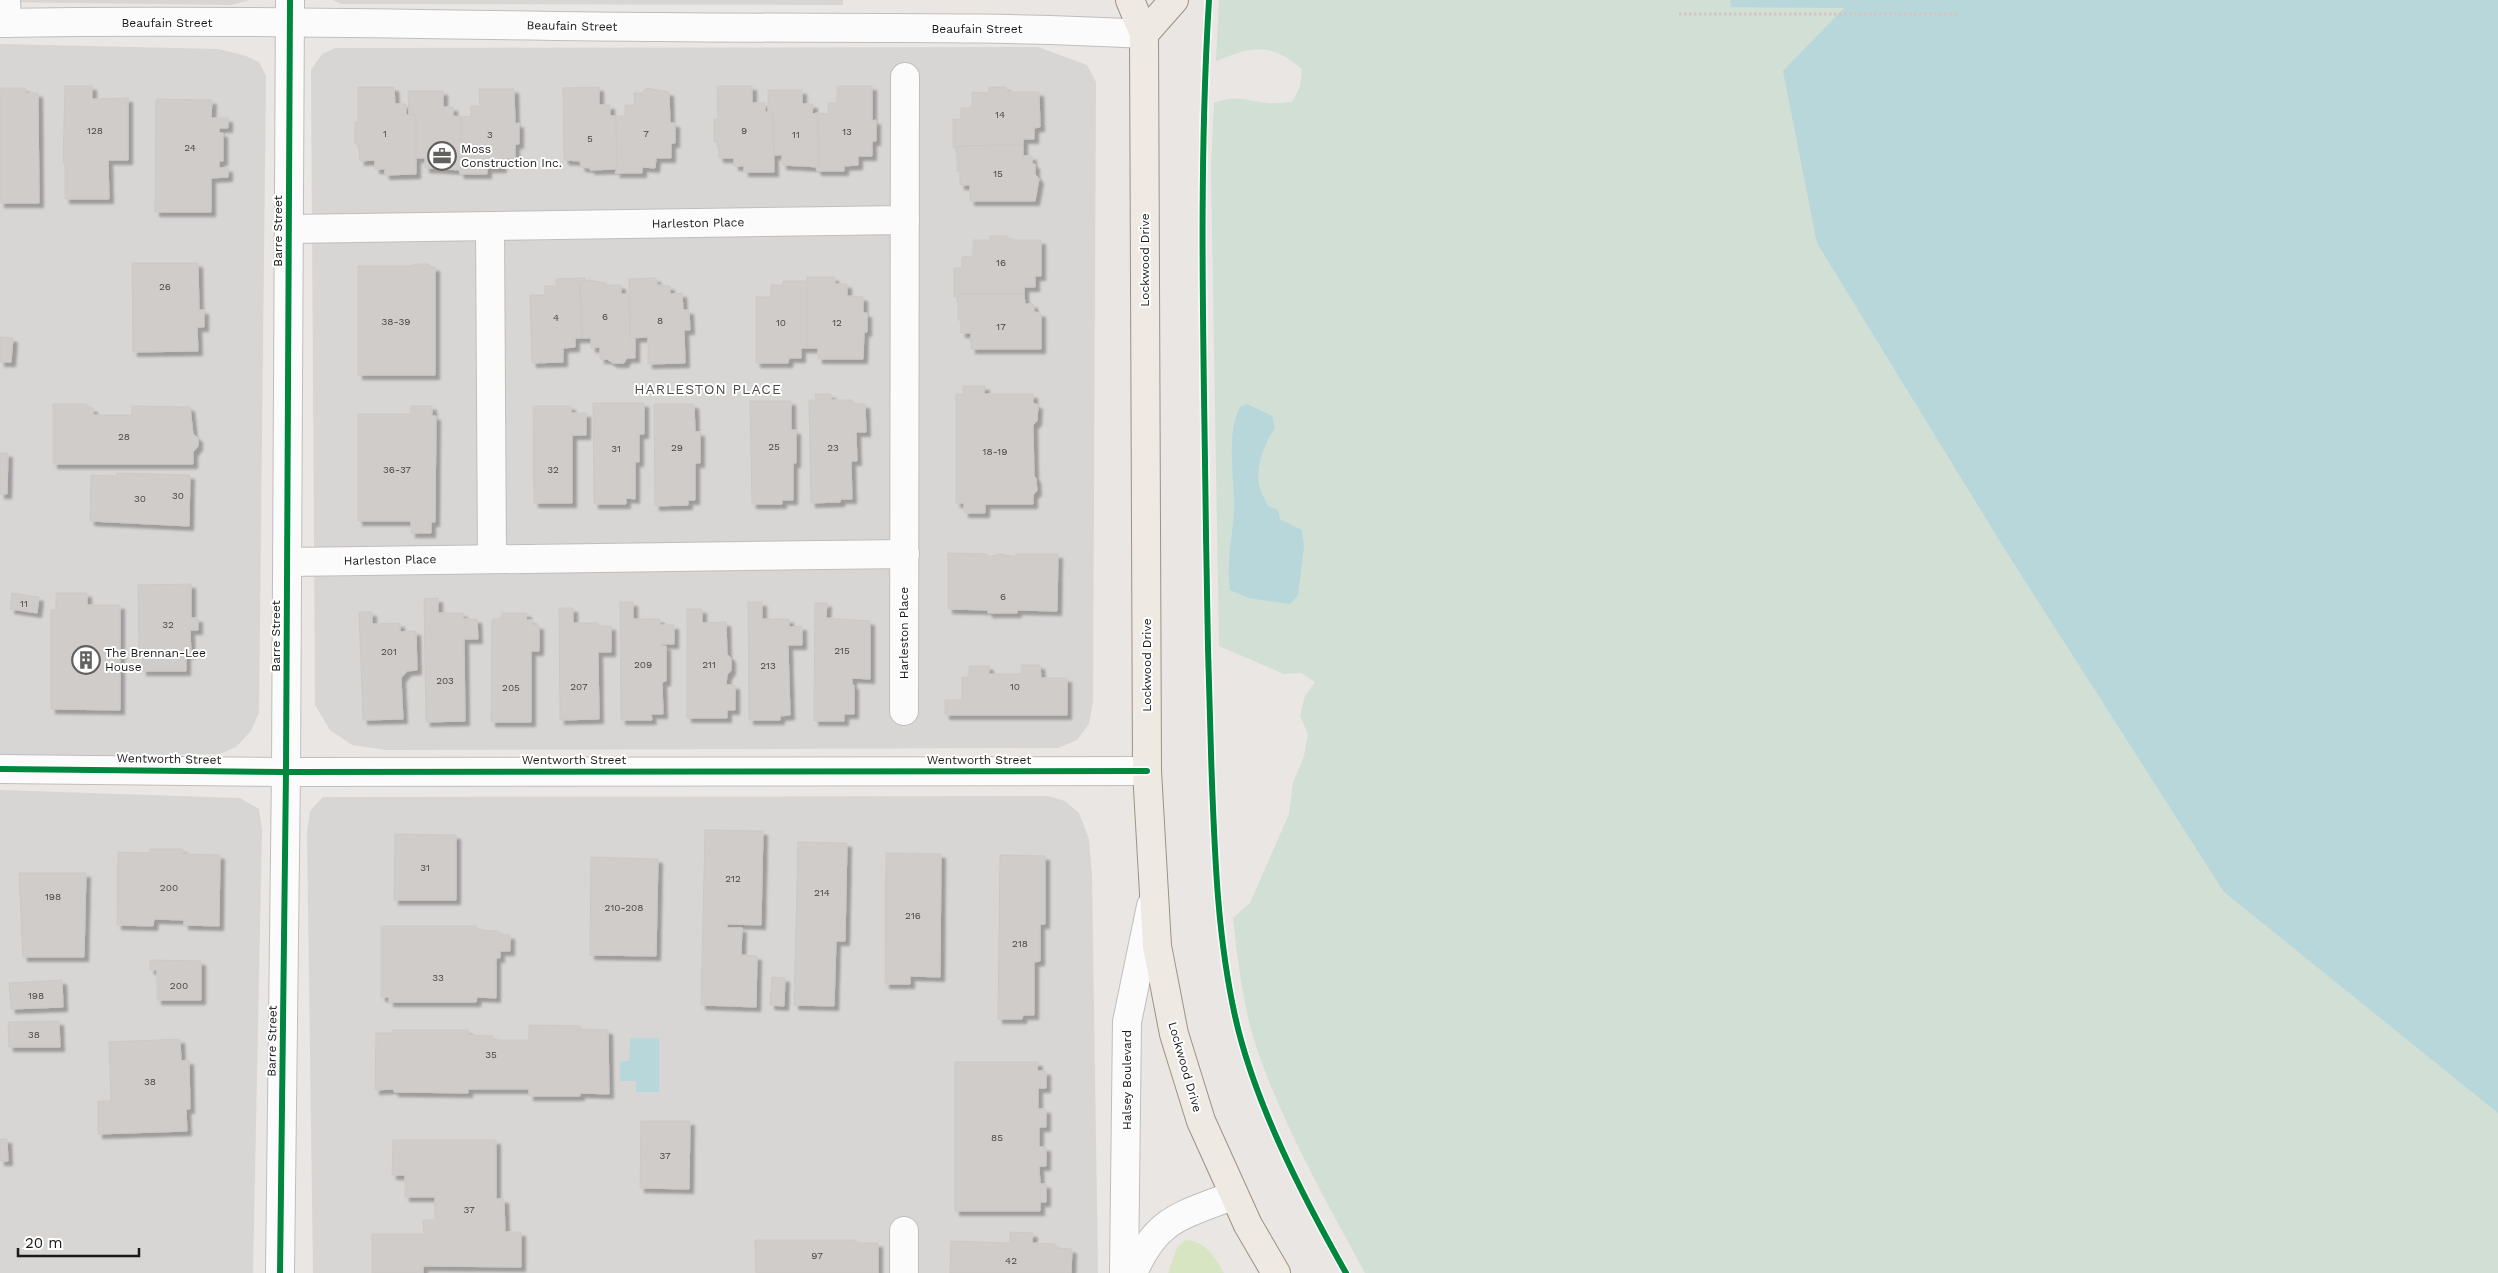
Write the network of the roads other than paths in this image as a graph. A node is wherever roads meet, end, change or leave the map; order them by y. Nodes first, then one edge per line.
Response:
1 (1130, 0) edge
2 (1174, 0) edge
3 (290, 11) edge
4 (4, 15) edge
5 (1144, 34) junction
6 (905, 77) dead end
7 (905, 220) junction
8 (490, 226) junction
9 (289, 229) junction
10 (905, 554) junction
11 (492, 559) junction
12 (288, 562) junction
13 (904, 711) dead end
14 (0, 769) edge
15 (1147, 771) junction
16 (286, 772) junction
17 (1154, 890) junction
18 (1234, 1195) junction
19 (904, 1231) dead end
20 (280, 1273) edge
21 (904, 1273) edge
22 (1124, 1273) edge
23 (1133, 1273) edge
24 (1276, 1273) edge

1 - 5 main road, Lockwood Drive
2 - 5 main road
3 - 4 street, Beaufain Street
3 - 5 street, Beaufain Street
3 - 9 street, Barre Street
5 - 15 main road, Lockwood Drive
6 - 7 street, Harleston Place
7 - 8 street, Harleston Place
7 - 10 street, Harleston Place
8 - 9 street, Harleston Place
8 - 11 street
9 - 12 street, Barre Street
10 - 11 street, Harleston Place
10 - 13 street, Harleston Place
11 - 12 street, Harleston Place
12 - 16 street, Barre Street
14 - 16 street, Wentworth Street
15 - 16 street, Wentworth Street
15 - 17 main road, Lockwood Drive
16 - 20 street, Barre Street
17 - 18 main road, Lockwood Drive
17 - 22 street, Halsey Boulevard
18 - 23 street
18 - 24 main road, Lockwood Drive
19 - 21 street

